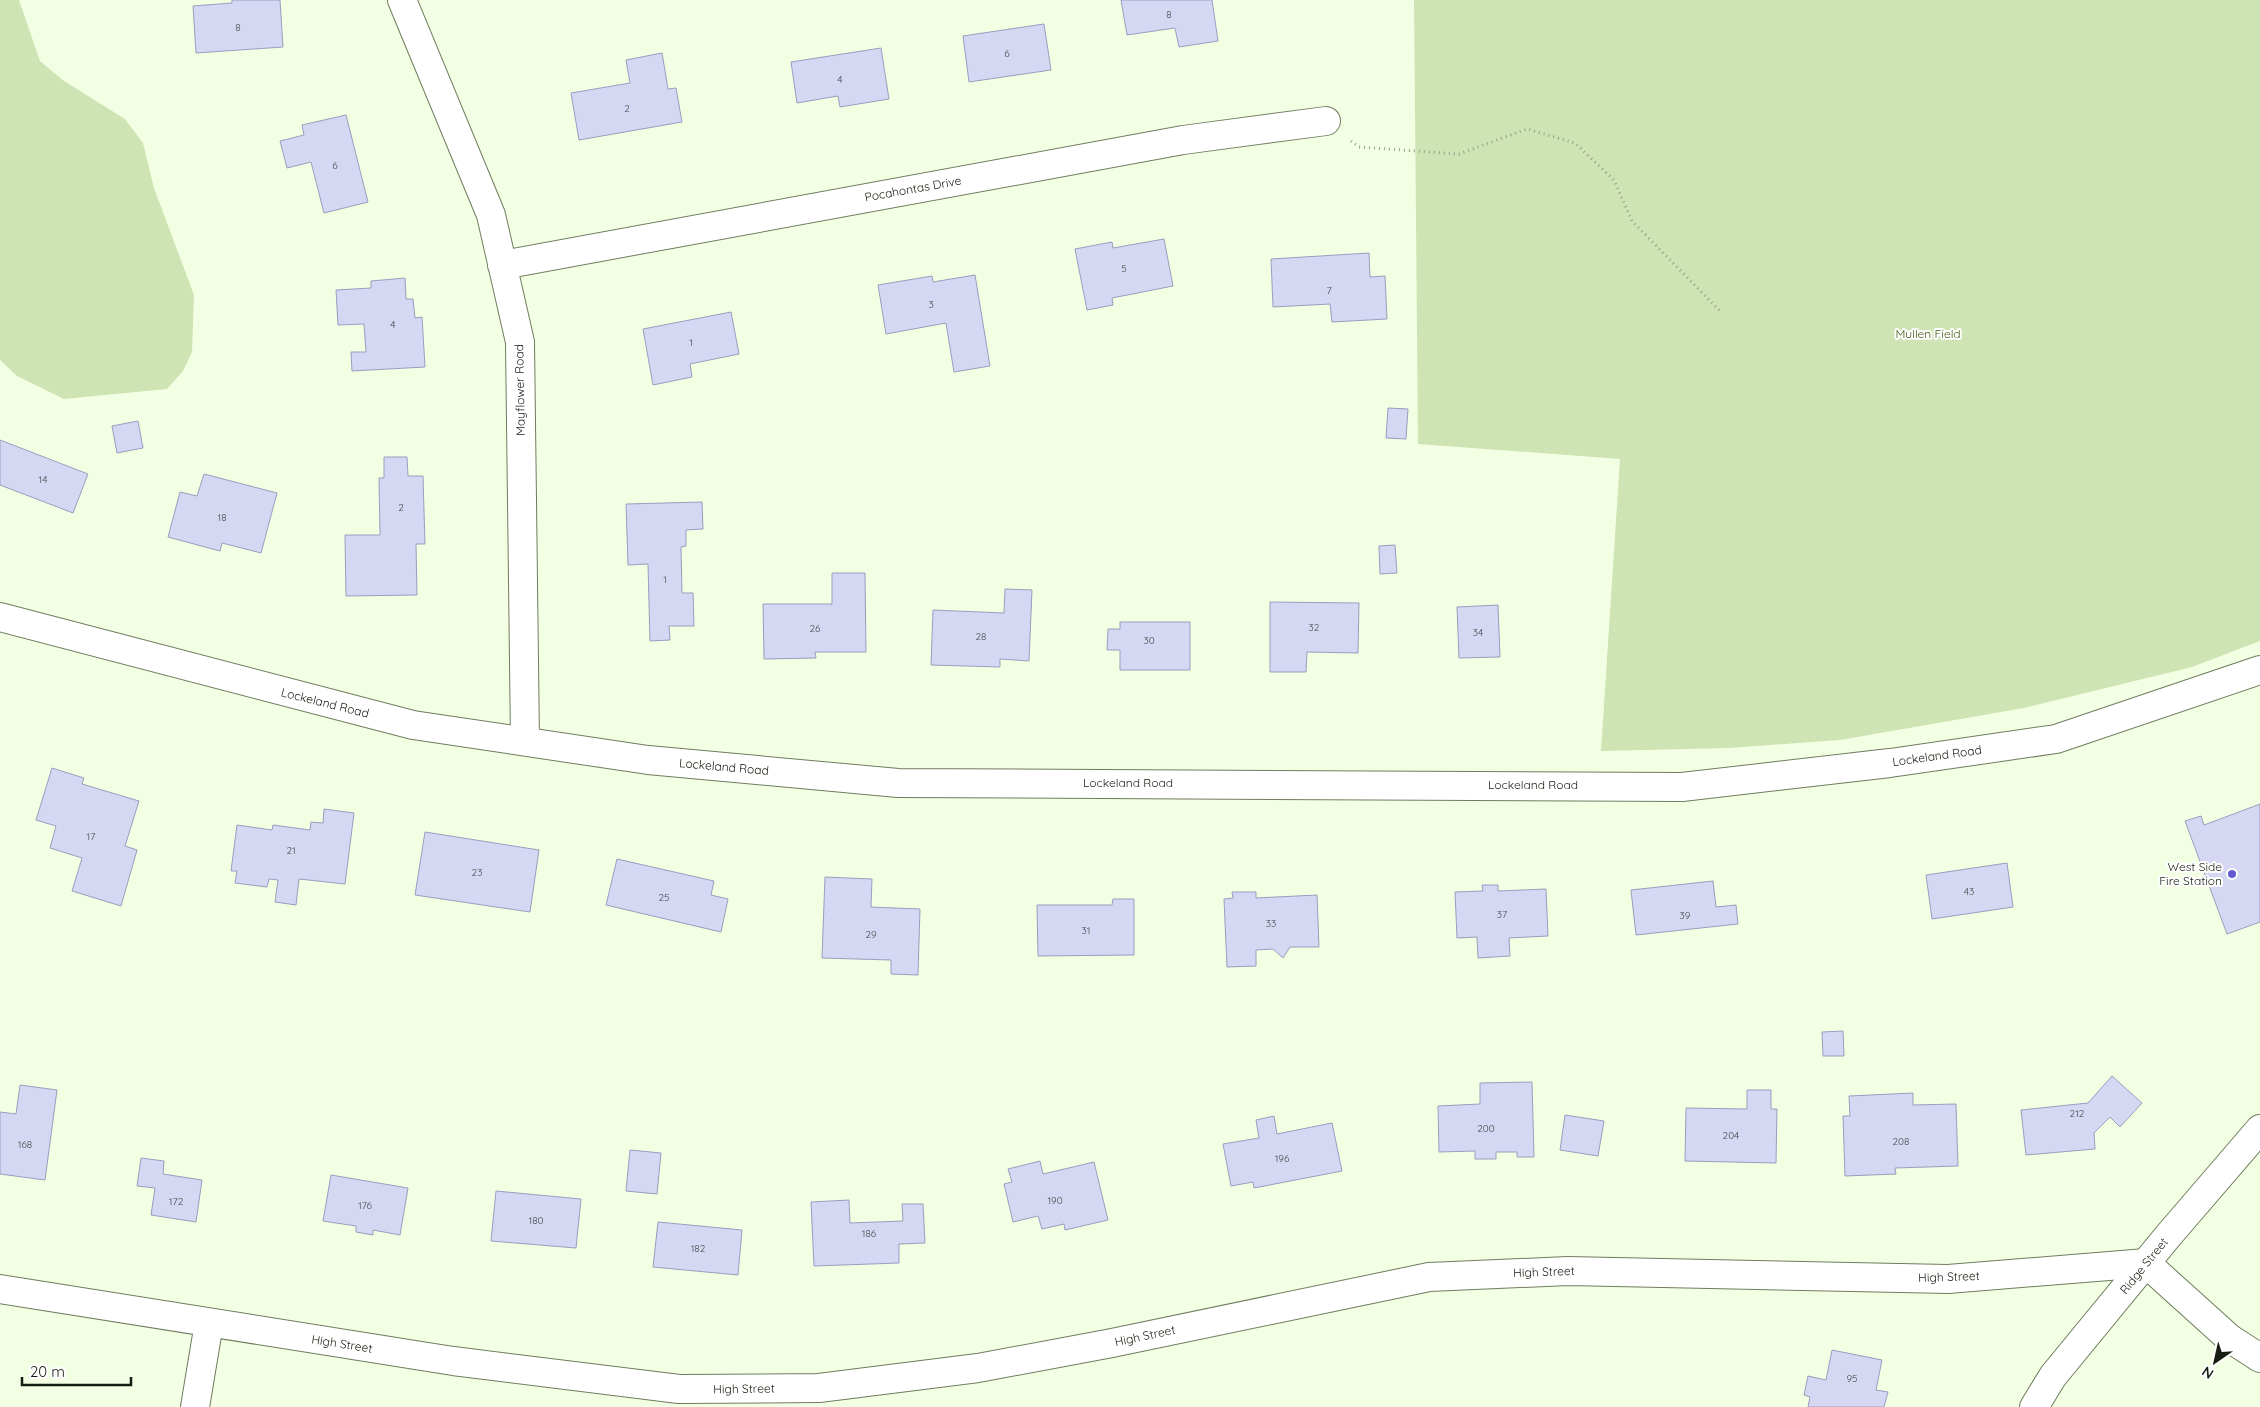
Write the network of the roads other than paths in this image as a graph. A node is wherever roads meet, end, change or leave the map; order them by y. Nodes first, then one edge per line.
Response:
1 (402, 0) edge
2 (1326, 121) road end
3 (502, 265) junction
4 (0, 617) edge
5 (2260, 670) edge
6 (525, 742) junction
7 (2260, 1129) edge
8 (2146, 1263) junction
9 (0, 1289) edge
10 (209, 1323) junction
11 (2260, 1358) edge
12 (196, 1407) edge
13 (2034, 1407) edge

1 - 3 street, Mayflower Road
2 - 3 street, Pocahontas Drive
3 - 6 street, Mayflower Road
4 - 6 street, Lockeland Road
5 - 6 street, Lockeland Road
7 - 8 street, Ridge Street
8 - 10 street, High Street
8 - 11 street
8 - 13 street, Ridge Street
9 - 10 street, High Street
10 - 12 street

